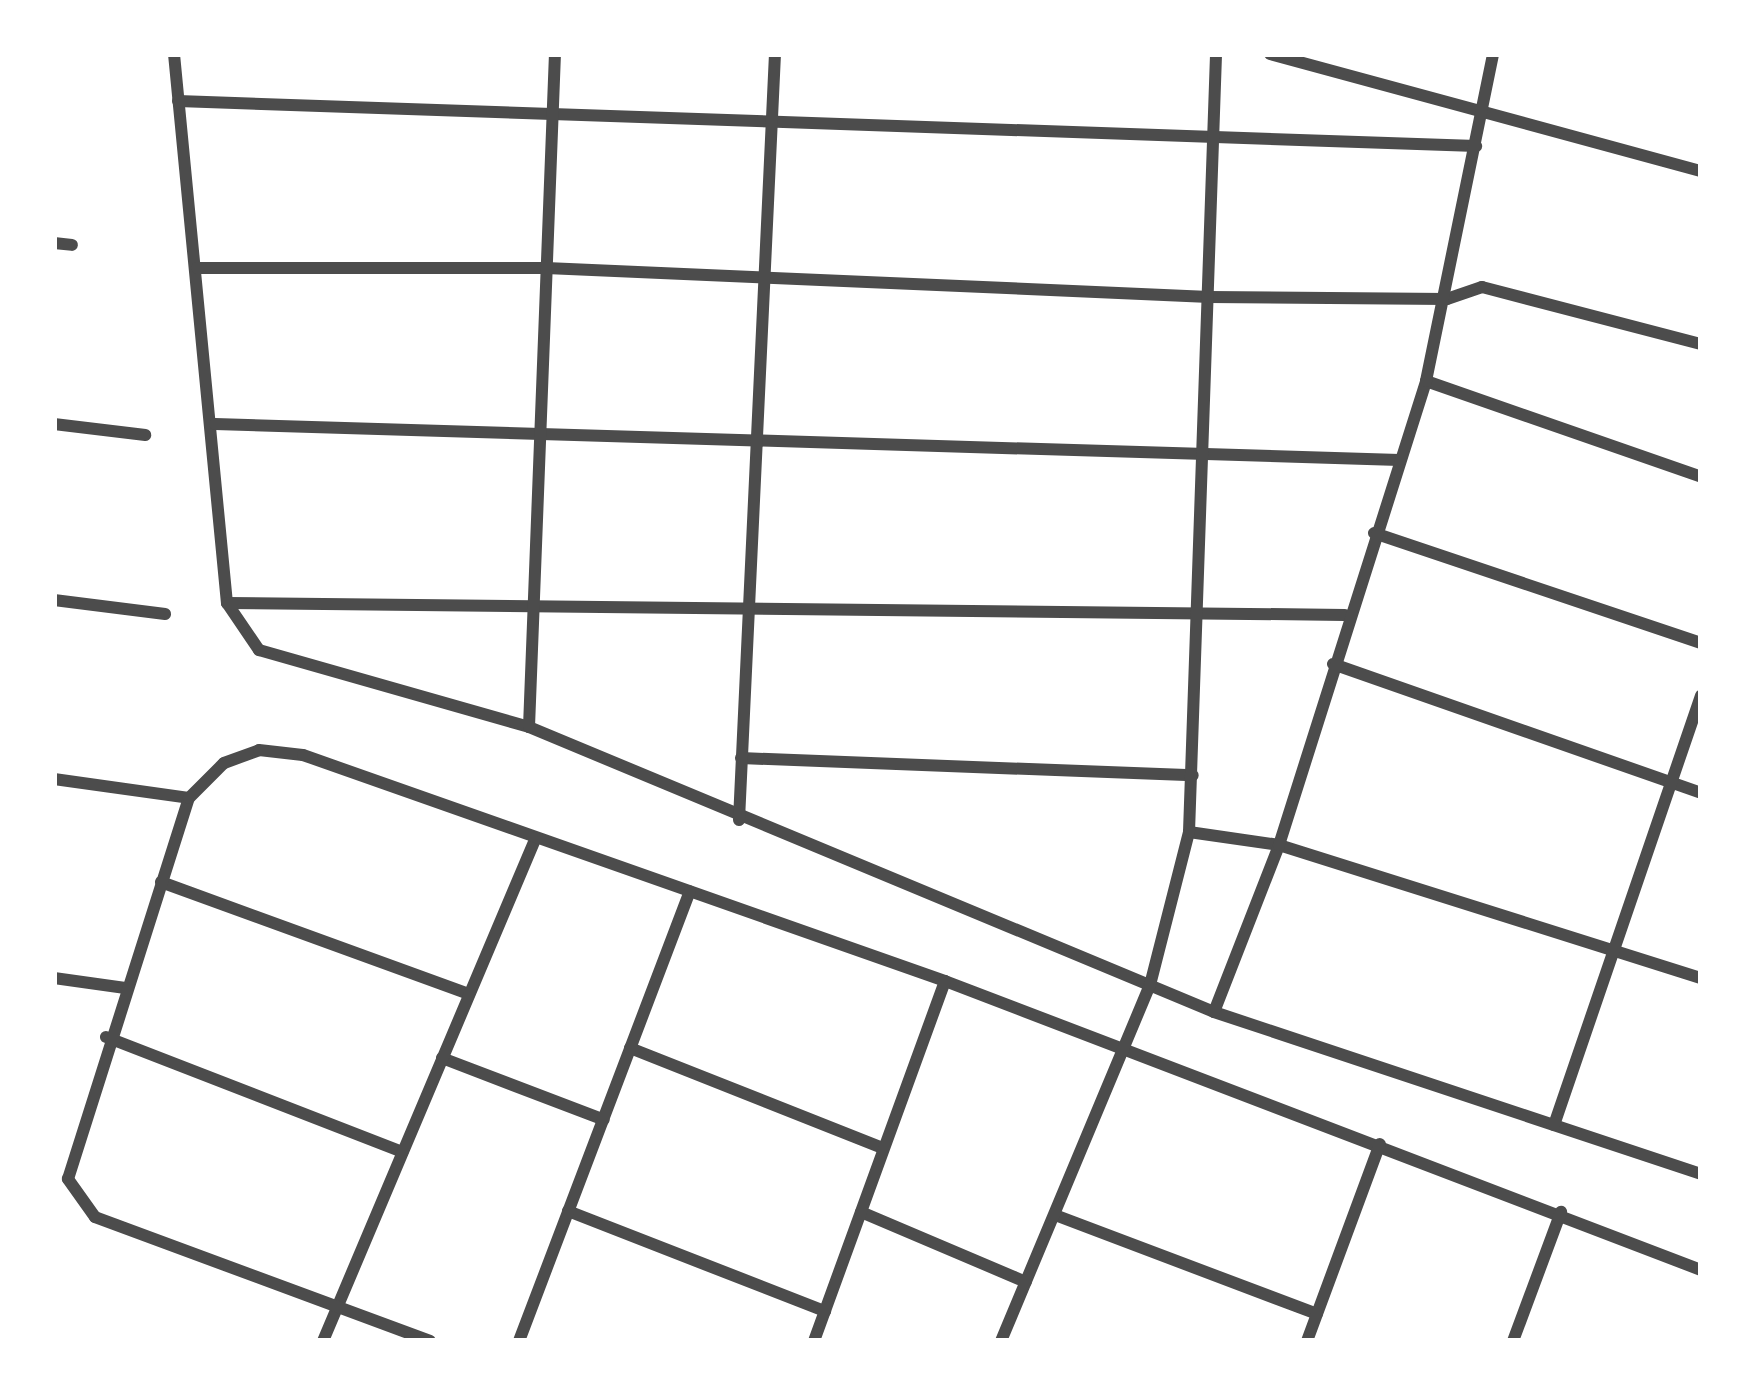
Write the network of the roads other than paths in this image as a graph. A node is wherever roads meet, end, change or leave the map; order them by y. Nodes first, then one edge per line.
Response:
1 (174, 54) edge
2 (556, 54) edge
3 (775, 54) edge
4 (1216, 54) edge
5 (1270, 54) edge
6 (1493, 54) edge
7 (178, 101) junction
8 (1480, 113) junction
9 (555, 115) junction
10 (774, 122) junction
11 (1214, 132) junction
12 (1476, 146) junction
13 (1701, 171) edge
14 (54, 242) edge
15 (72, 245) dead end
16 (197, 268) junction
17 (546, 268) junction
18 (764, 279) junction
19 (1209, 297) junction
20 (1447, 299) junction
21 (1701, 344) edge
22 (1426, 381) junction
23 (54, 424) edge
24 (215, 424) junction
25 (145, 435) dead end
26 (539, 437) junction
27 (756, 441) junction
28 (1203, 452) junction
29 (1399, 460) junction
30 (1701, 477) edge
31 (1374, 533) junction
32 (536, 599) junction
33 (54, 600) edge
34 (227, 603) junction
35 (748, 608) junction
36 (165, 614) dead end
37 (1196, 614) junction
38 (1345, 615) junction
39 (1701, 644) edge
40 (1333, 664) junction
41 (1701, 695) edge
42 (529, 727) junction
43 (741, 758) junction
44 (1193, 775) junction
45 (54, 779) edge
46 (1670, 783) junction
47 (1701, 793) edge
48 (189, 798) junction
49 (740, 820) junction
50 (1189, 832) junction
51 (534, 842) junction
52 (1279, 845) junction
53 (161, 882) junction
54 (690, 891) junction
55 (1616, 950) junction
56 (54, 978) edge
57 (1701, 978) edge
58 (945, 981) junction
59 (125, 988) junction
60 (1147, 991) junction
61 (469, 994) junction
62 (1214, 1012) junction
63 (106, 1036) junction
64 (1124, 1046) junction
65 (630, 1048) junction
66 (442, 1058) junction
67 (604, 1120) junction
68 (1554, 1125) junction
69 (1380, 1144) junction
70 (54, 1146) edge
71 (883, 1148) junction
72 (72, 1149) junction
73 (402, 1151) junction
74 (1701, 1174) edge
75 (568, 1211) junction
76 (861, 1211) junction
77 (1561, 1212) junction
78 (1055, 1214) junction
79 (1701, 1270) edge
80 (1026, 1282) junction
81 (338, 1305) junction
82 (824, 1311) junction
83 (1317, 1314) junction
84 (323, 1341) edge
85 (430, 1341) edge
86 (519, 1341) edge
87 (814, 1341) edge
88 (1001, 1341) edge
89 (1307, 1341) edge
90 (1513, 1341) edge

1 - 7 street
2 - 9 street
3 - 10 street
4 - 11 street
5 - 8 street
6 - 8 street
7 - 9 street
7 - 16 street
8 - 12 street
8 - 13 street
9 - 10 street
9 - 17 street
10 - 11 street
10 - 18 street
11 - 12 street
11 - 19 street
12 - 20 street
14 - 15 street
16 - 17 street
16 - 24 street
17 - 18 street
17 - 26 street
18 - 19 street
18 - 27 street
19 - 20 street
19 - 28 street
20 - 21 street
20 - 22 street
22 - 29 street
22 - 30 street
23 - 25 street
24 - 26 street
24 - 34 street
26 - 27 street
26 - 32 street
27 - 28 street
27 - 35 street
28 - 29 street
28 - 37 street
29 - 31 street
31 - 38 street
31 - 39 street
32 - 34 street
32 - 35 street
32 - 42 street
33 - 36 street
34 - 42 street
35 - 37 street
35 - 43 street
37 - 38 street
37 - 44 street
38 - 40 street
40 - 46 street
40 - 52 street
41 - 46 street
42 - 49 street
43 - 44 street
43 - 49 street
44 - 50 street
45 - 48 street
46 - 47 street
46 - 55 street
48 - 51 street
48 - 53 street
49 - 60 street
50 - 52 street
50 - 60 street
51 - 54 street
51 - 61 street
52 - 55 street
52 - 62 street
53 - 59 street
53 - 61 street
54 - 58 street
54 - 65 street
55 - 57 street
55 - 68 street
56 - 59 street
58 - 64 street
58 - 71 street
59 - 63 street
60 - 62 street
60 - 64 street
61 - 66 street
62 - 68 street
63 - 72 street
63 - 73 street
64 - 69 street
64 - 78 street
65 - 67 street
65 - 71 street
66 - 67 street
66 - 73 street
67 - 75 street
68 - 74 street
69 - 77 street
69 - 83 street
70 - 72 street
71 - 76 street
72 - 81 street
73 - 81 street
75 - 82 street
75 - 86 street
76 - 80 street
76 - 82 street
77 - 79 street
77 - 90 street
78 - 80 street
78 - 83 street
80 - 88 street
81 - 84 street
81 - 85 street
82 - 87 street
83 - 89 street

